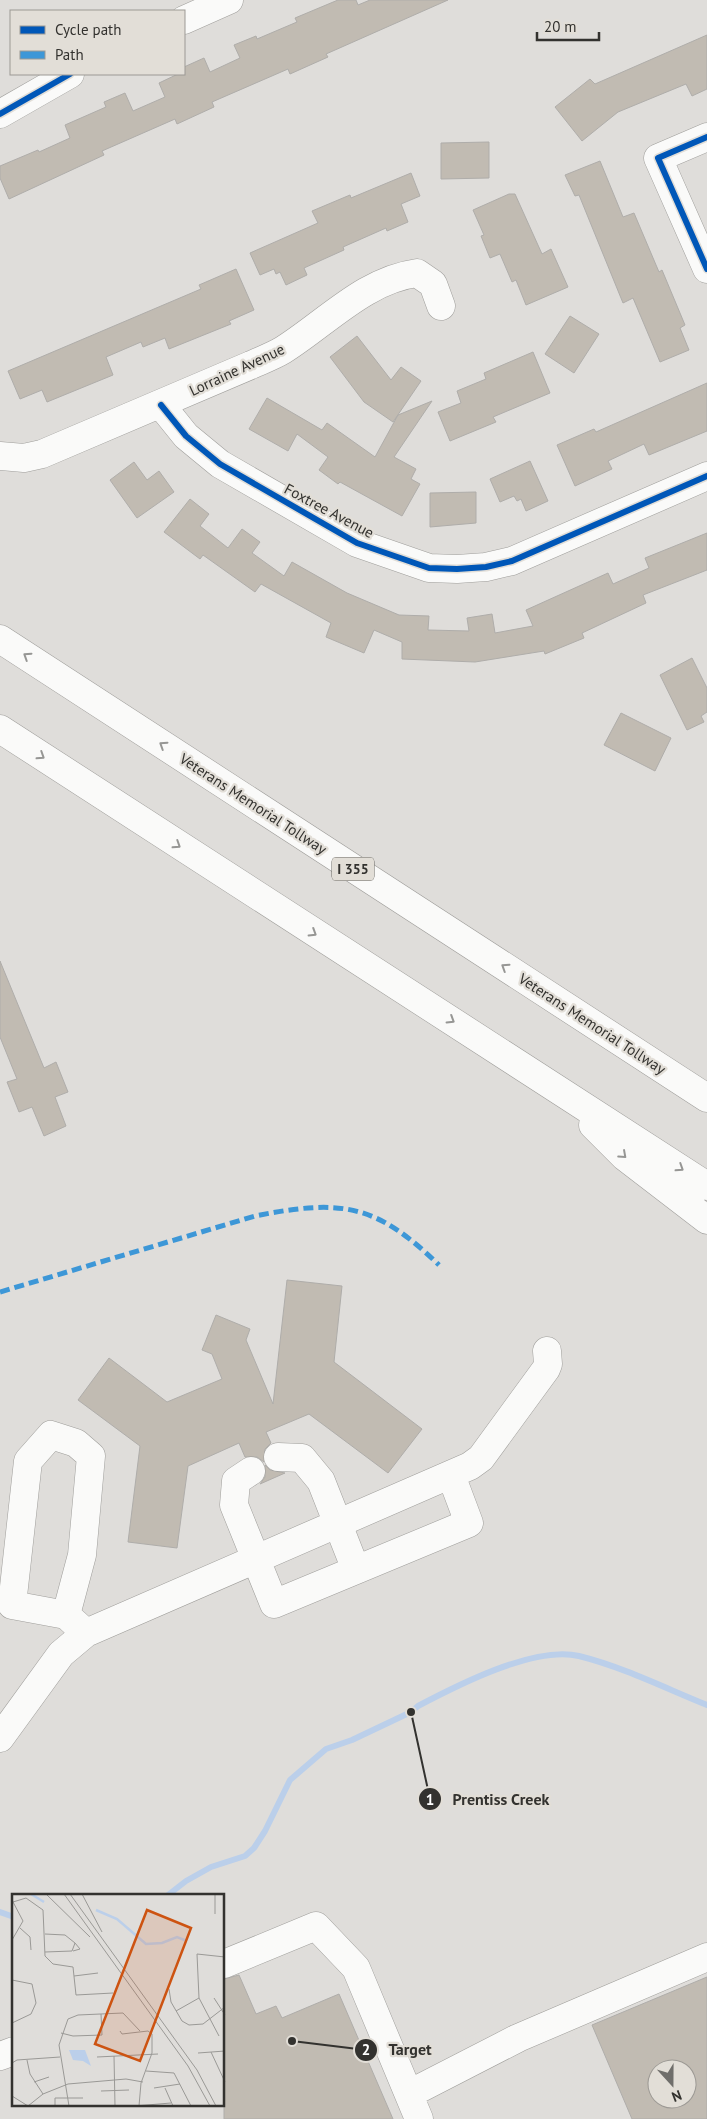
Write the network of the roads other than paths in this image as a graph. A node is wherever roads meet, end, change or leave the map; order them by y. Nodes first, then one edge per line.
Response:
1 (229, 0) edge
2 (185, 20) edge
3 (68, 75) edge
4 (0, 114) edge
5 (707, 137) edge
6 (707, 269) edge
7 (442, 306) dead end
8 (161, 405) junction
9 (3, 457) edge
10 (707, 476) edge
11 (0, 639) edge
12 (0, 729) edge
13 (551, 1084) junction
14 (707, 1098) edge
15 (707, 1186) edge
16 (707, 1220) edge
17 (547, 1351) dead end
18 (278, 1457) dead end
19 (251, 1470) dead end
20 (451, 1474) junction
21 (336, 1524) junction
22 (256, 1559) junction
23 (356, 1570) junction
24 (66, 1615) junction
25 (86, 1633) junction
26 (0, 1738) edge
27 (707, 1957) edge
28 (225, 1964) edge
29 (12, 2052) edge
30 (0, 2056) edge
31 (409, 2094) junction
32 (420, 2119) edge

1 - 2 main road
3 - 4 main road
5 - 6 main road
7 - 8 main road, Lorraine Avenue
8 - 9 main road, Lorraine Avenue
8 - 10 main road, Foxtree Avenue
14 -> 11 main road, Veterans Memorial Tollway / I 355
12 -> 13 main road
13 -> 15 main road
13 -> 16 main road
17 - 20 main road
18 - 21 main road
19 - 22 main road
20 - 21 main road
20 - 23 main road
21 - 22 main road
21 - 23 main road
22 - 23 main road
22 - 25 main road
24 - 24 main road
24 - 25 main road
25 - 26 main road
27 - 31 main road
28 - 31 main road
29 - 30 main road
31 - 32 main road

